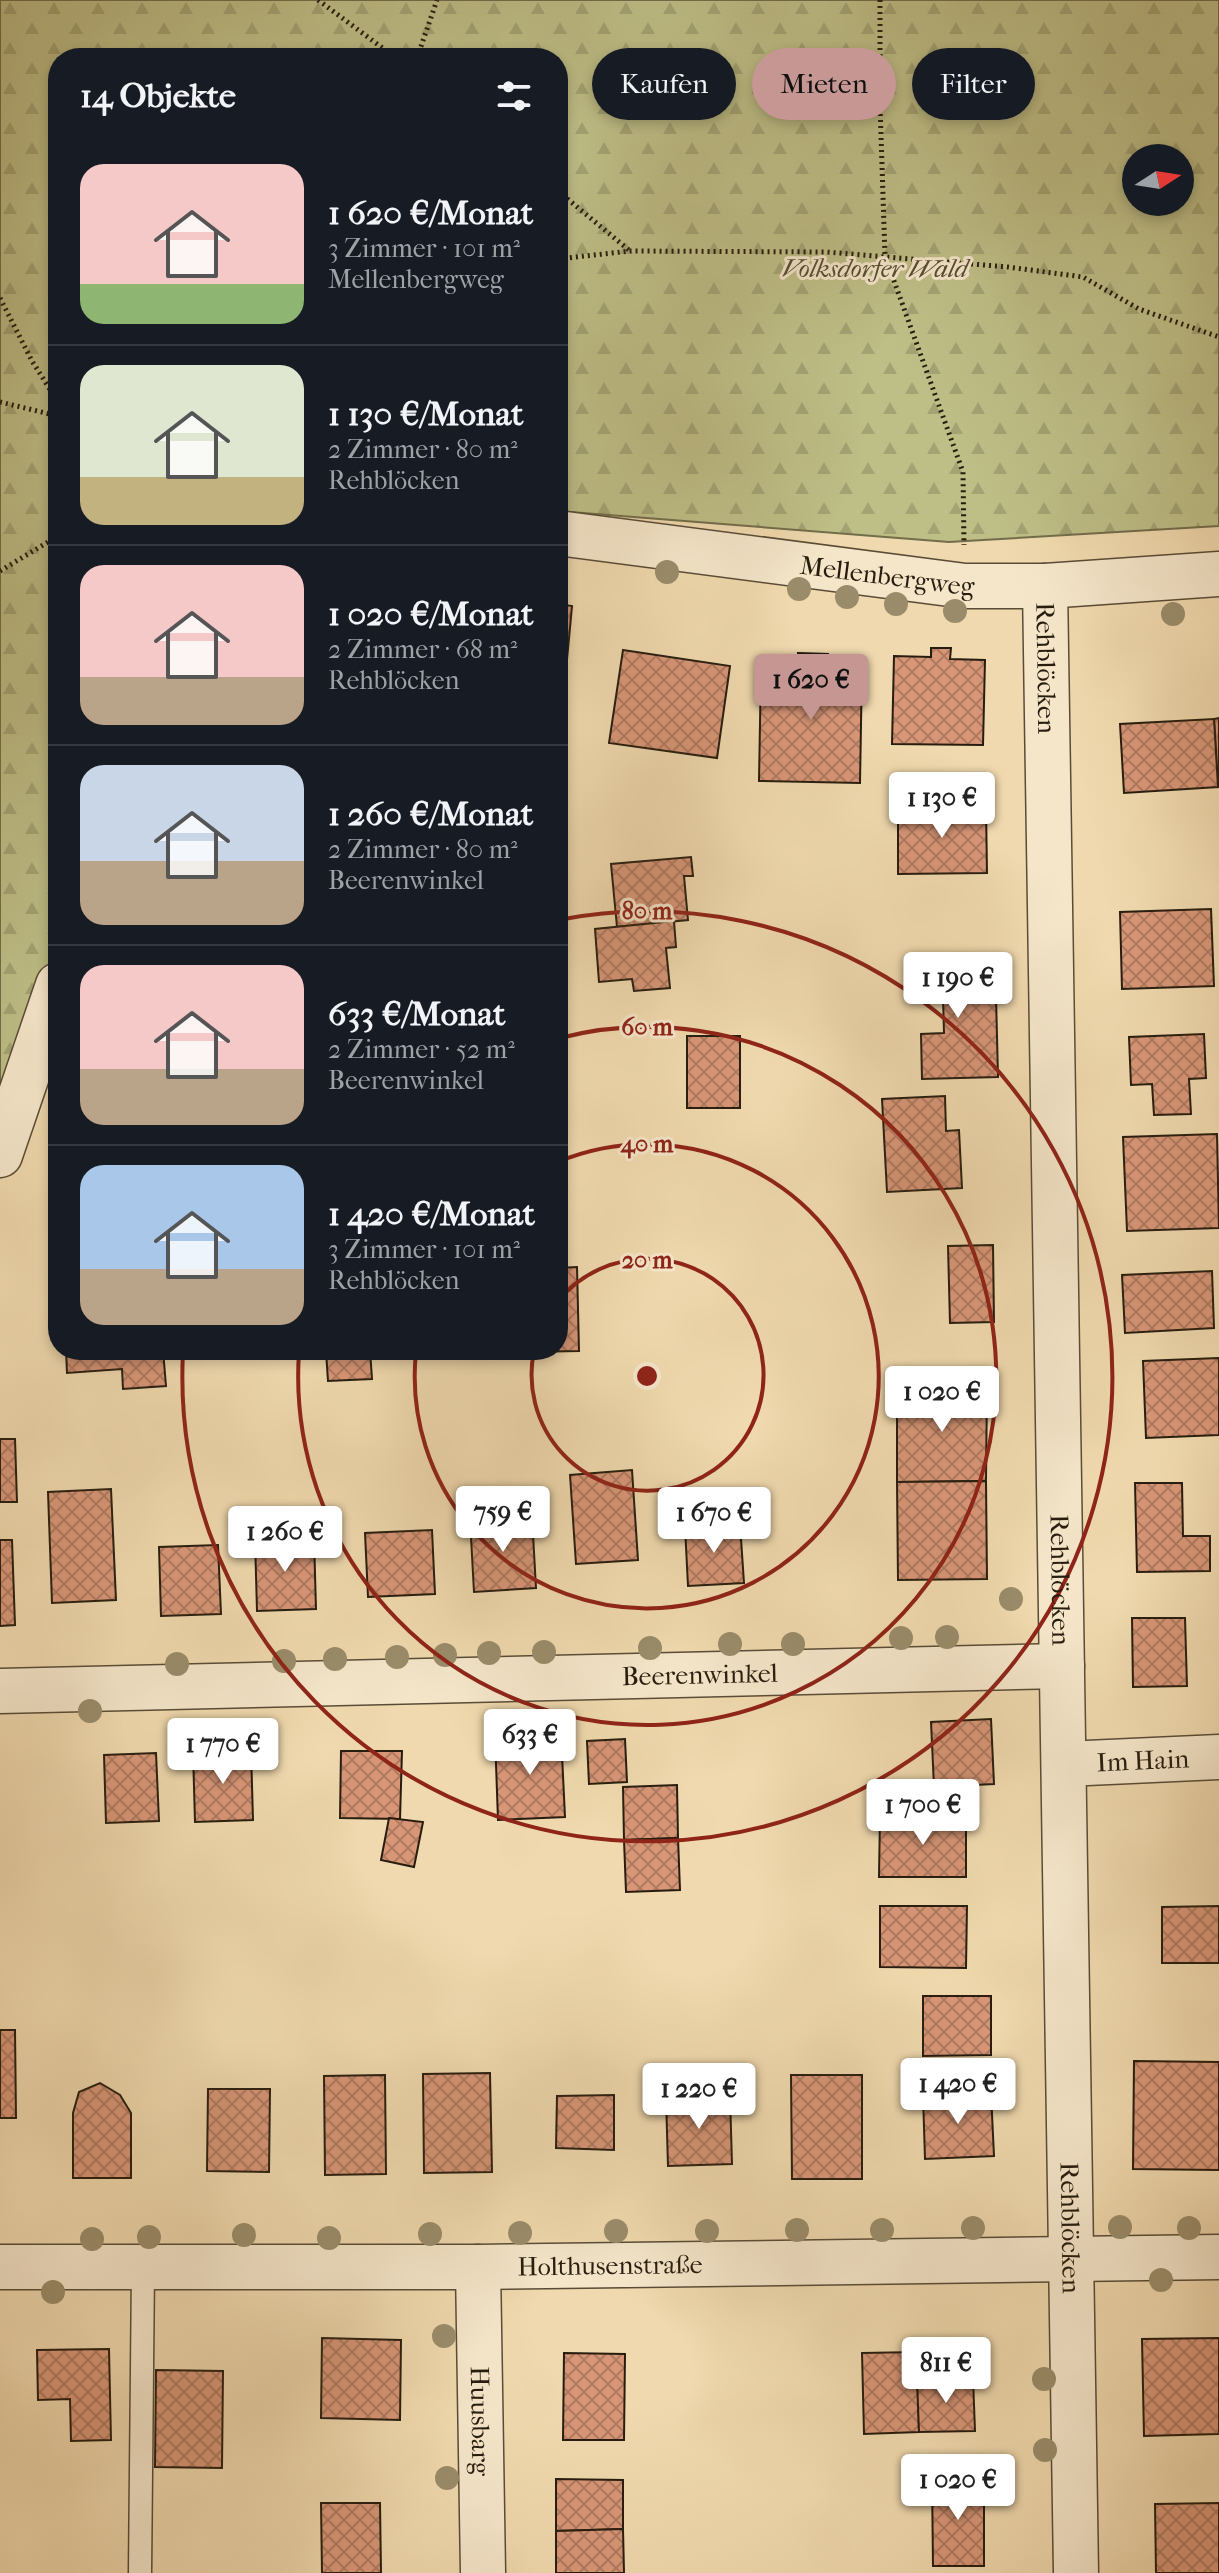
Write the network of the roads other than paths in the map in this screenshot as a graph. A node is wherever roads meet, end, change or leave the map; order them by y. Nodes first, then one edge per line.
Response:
1 (568, 534) edge
2 (1219, 574) edge
3 (1045, 586) junction
4 (48, 1034) edge
5 (0, 1155) edge
6 (1062, 1666) junction
7 (0, 1691) edge
8 (1219, 1757) edge
9 (1065, 1764) junction
10 (1219, 2257) edge
11 (1072, 2258) junction
12 (0, 2267) edge
13 (478, 2267) junction
14 (143, 2268) junction
15 (140, 2573) edge
16 (483, 2573) edge
17 (1076, 2573) edge

1 - 3 street, Mellenbergweg
2 - 3 street, Mellenbergweg
3 - 6 street, Rehblöcken
4 - 5 street
6 - 7 street, Beerenwinkel
6 - 9 street, Rehblöcken
8 - 9 street, Im Hain
9 - 11 street, Rehblöcken
10 - 11 street, Holthusenstraße
11 - 13 street, Holthusenstraße
11 - 17 street, Rehblöcken
12 - 14 street, Holthusenstraße
13 - 14 street, Holthusenstraße
13 - 16 street, Huusbarg
14 - 15 lane

